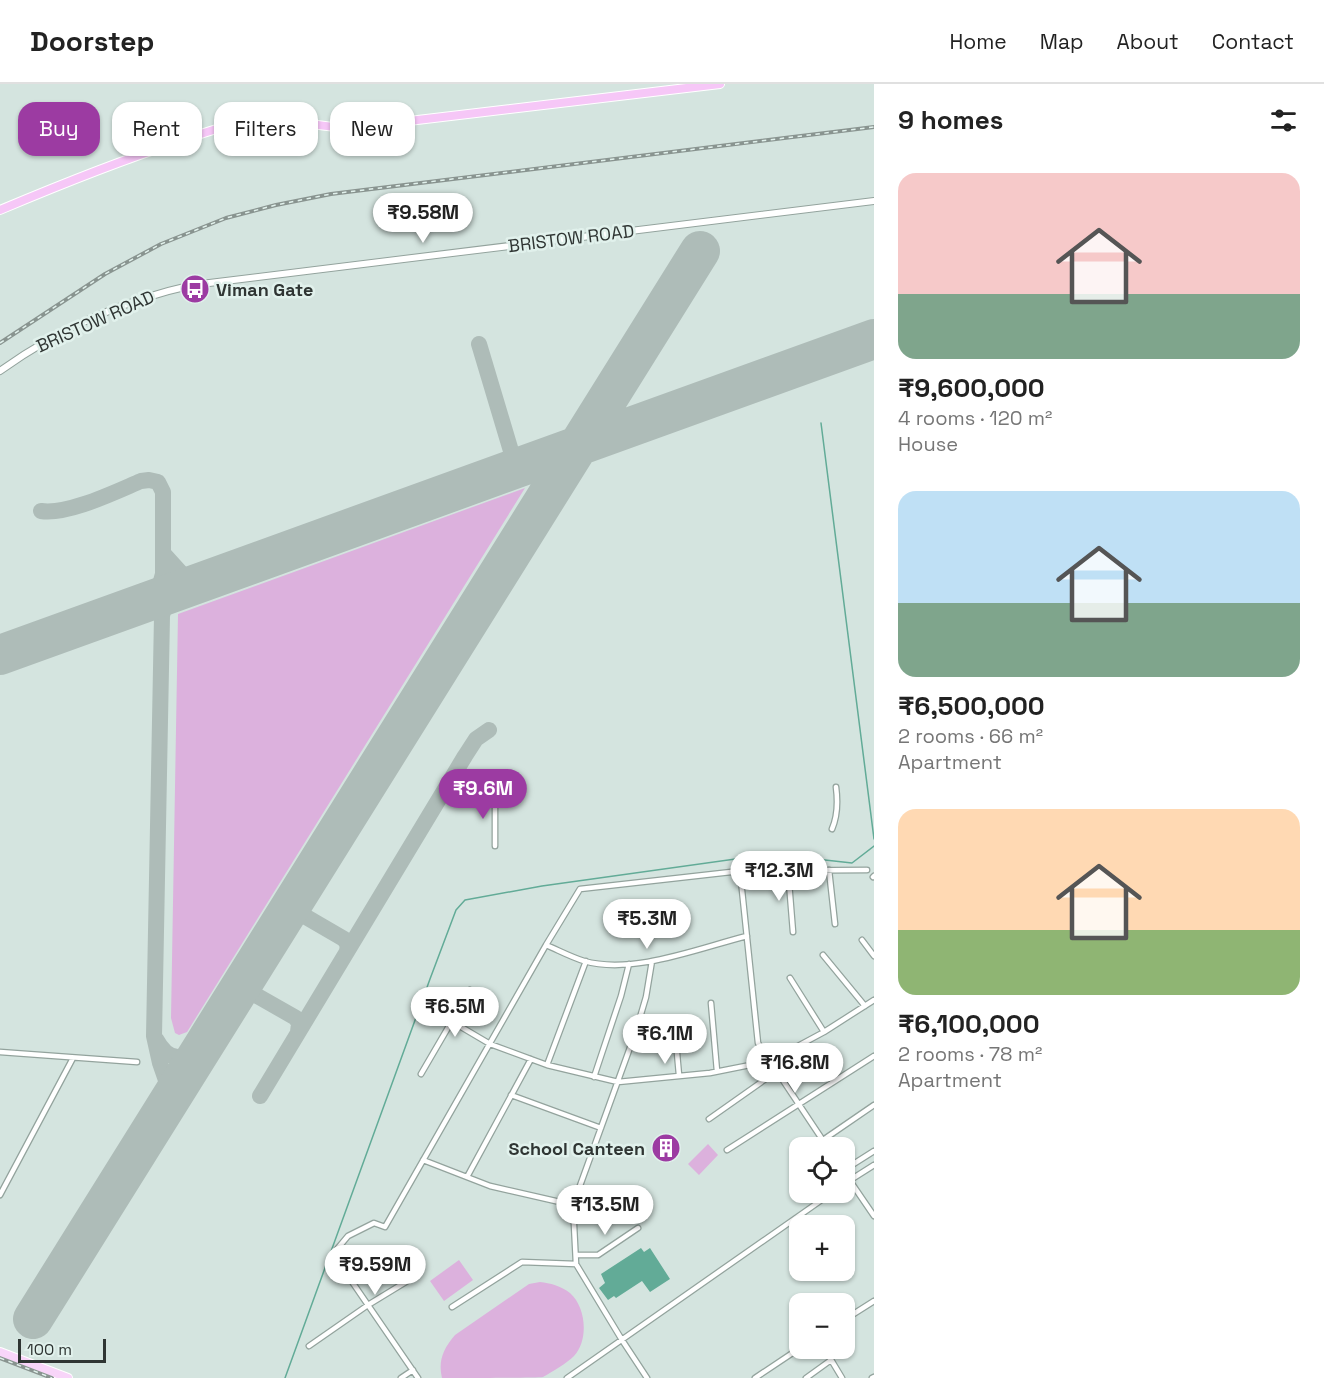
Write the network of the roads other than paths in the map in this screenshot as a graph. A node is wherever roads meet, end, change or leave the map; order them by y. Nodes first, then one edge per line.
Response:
1 (720, 84) edge
2 (874, 201) edge
3 (0, 210) edge
4 (0, 371) edge
5 (836, 787) dead end
6 (495, 795) dead end
7 (832, 829) dead end
8 (495, 846) dead end
9 (788, 870) junction
10 (829, 870) junction
11 (867, 870) dead end
12 (740, 871) junction
13 (835, 924) dead end
14 (793, 932) dead end
15 (747, 936) junction
16 (862, 940) dead end
17 (546, 945) junction
18 (823, 955) dead end
19 (874, 956) edge
20 (586, 961) junction
21 (652, 961) junction
22 (629, 964) junction
23 (790, 978) dead end
24 (470, 990) dead end
25 (874, 1000) edge
26 (711, 1003) dead end
27 (865, 1006) junction
28 (451, 1021) junction
29 (824, 1032) junction
30 (490, 1044) junction
31 (0, 1052) edge
32 (677, 1053) dead end
33 (874, 1056) edge
34 (73, 1058) junction
35 (531, 1059) junction
36 (770, 1061) junction
37 (137, 1062) dead end
38 (548, 1065) junction
39 (717, 1071) junction
40 (777, 1071) junction
41 (421, 1074) dead end
42 (679, 1075) junction
43 (594, 1077) junction
44 (618, 1082) junction
45 (511, 1095) junction
46 (800, 1104) junction
47 (874, 1105) edge
48 (709, 1119) dead end
49 (601, 1128) junction
50 (821, 1137) edge
51 (827, 1137) edge
52 (727, 1150) dead end
53 (874, 1151) edge
54 (423, 1160) junction
55 (855, 1164) edge
56 (874, 1165) edge
57 (467, 1177) junction
58 (855, 1178) edge
59 (855, 1188) edge
60 (0, 1195) edge
61 (817, 1203) edge
62 (573, 1205) junction
63 (874, 1216) edge
64 (638, 1228) dead end
65 (576, 1255) junction
66 (576, 1264) junction
67 (410, 1280) dead end
68 (874, 1301) edge
69 (368, 1305) junction
70 (452, 1306) dead end
71 (855, 1313) edge
72 (622, 1340) junction
73 (309, 1346) dead end
74 (0, 1352) edge
75 (789, 1355) edge
76 (831, 1360) joint
77 (413, 1370) junction
78 (68, 1378) edge
79 (401, 1378) edge
80 (418, 1378) edge
81 (567, 1378) edge
82 (647, 1378) edge
83 (755, 1378) edge
84 (806, 1378) edge
85 (842, 1378) edge

1 - 3 highway
2 - 4 street, BRISTOW ROAD
5 - 7 street
6 - 8 street
9 - 10 street
9 - 12 street
9 - 14 street
10 - 11 street
10 - 13 street
12 - 15 street
12 - 17 street
15 - 21 street
15 - 36 street
16 - 19 street
17 - 20 street
17 - 30 street
18 - 27 street
20 - 22 street
20 - 38 street
21 - 22 street
21 - 44 street
22 - 43 street
23 - 29 street
24 - 28 street
25 - 27 street
26 - 39 street
27 - 29 street
28 - 30 street
28 - 41 street
29 - 36 street
30 - 35 street
30 - 54 street
31 - 34 street
32 - 42 street
33 - 46 street
34 - 37 street
34 - 60 street
35 - 38 street
35 - 45 street
36 - 39 street
36 - 40 street
38 - 43 street
39 - 42 street
40 - 46 street
40 - 48 street
42 - 44 street
43 - 44 street
44 - 49 street
45 - 49 street
45 - 57 street
46 - 50 street
46 - 52 street
47 - 51 street
49 - 62 street
53 - 55 street
54 - 57 street
54 - 69 street
56 - 58 street
57 - 62 street
59 - 63 street
61 - 72 street
62 - 65 street
64 - 65 street
65 - 66 street
66 - 70 street
66 - 72 street
67 - 69 street
68 - 71 street
69 - 73 street
69 - 77 street
72 - 81 street
72 - 82 street
74 - 78 main road
75 - 83 street
76 - 84 street
76 - 85 street
77 - 79 street
77 - 80 street

